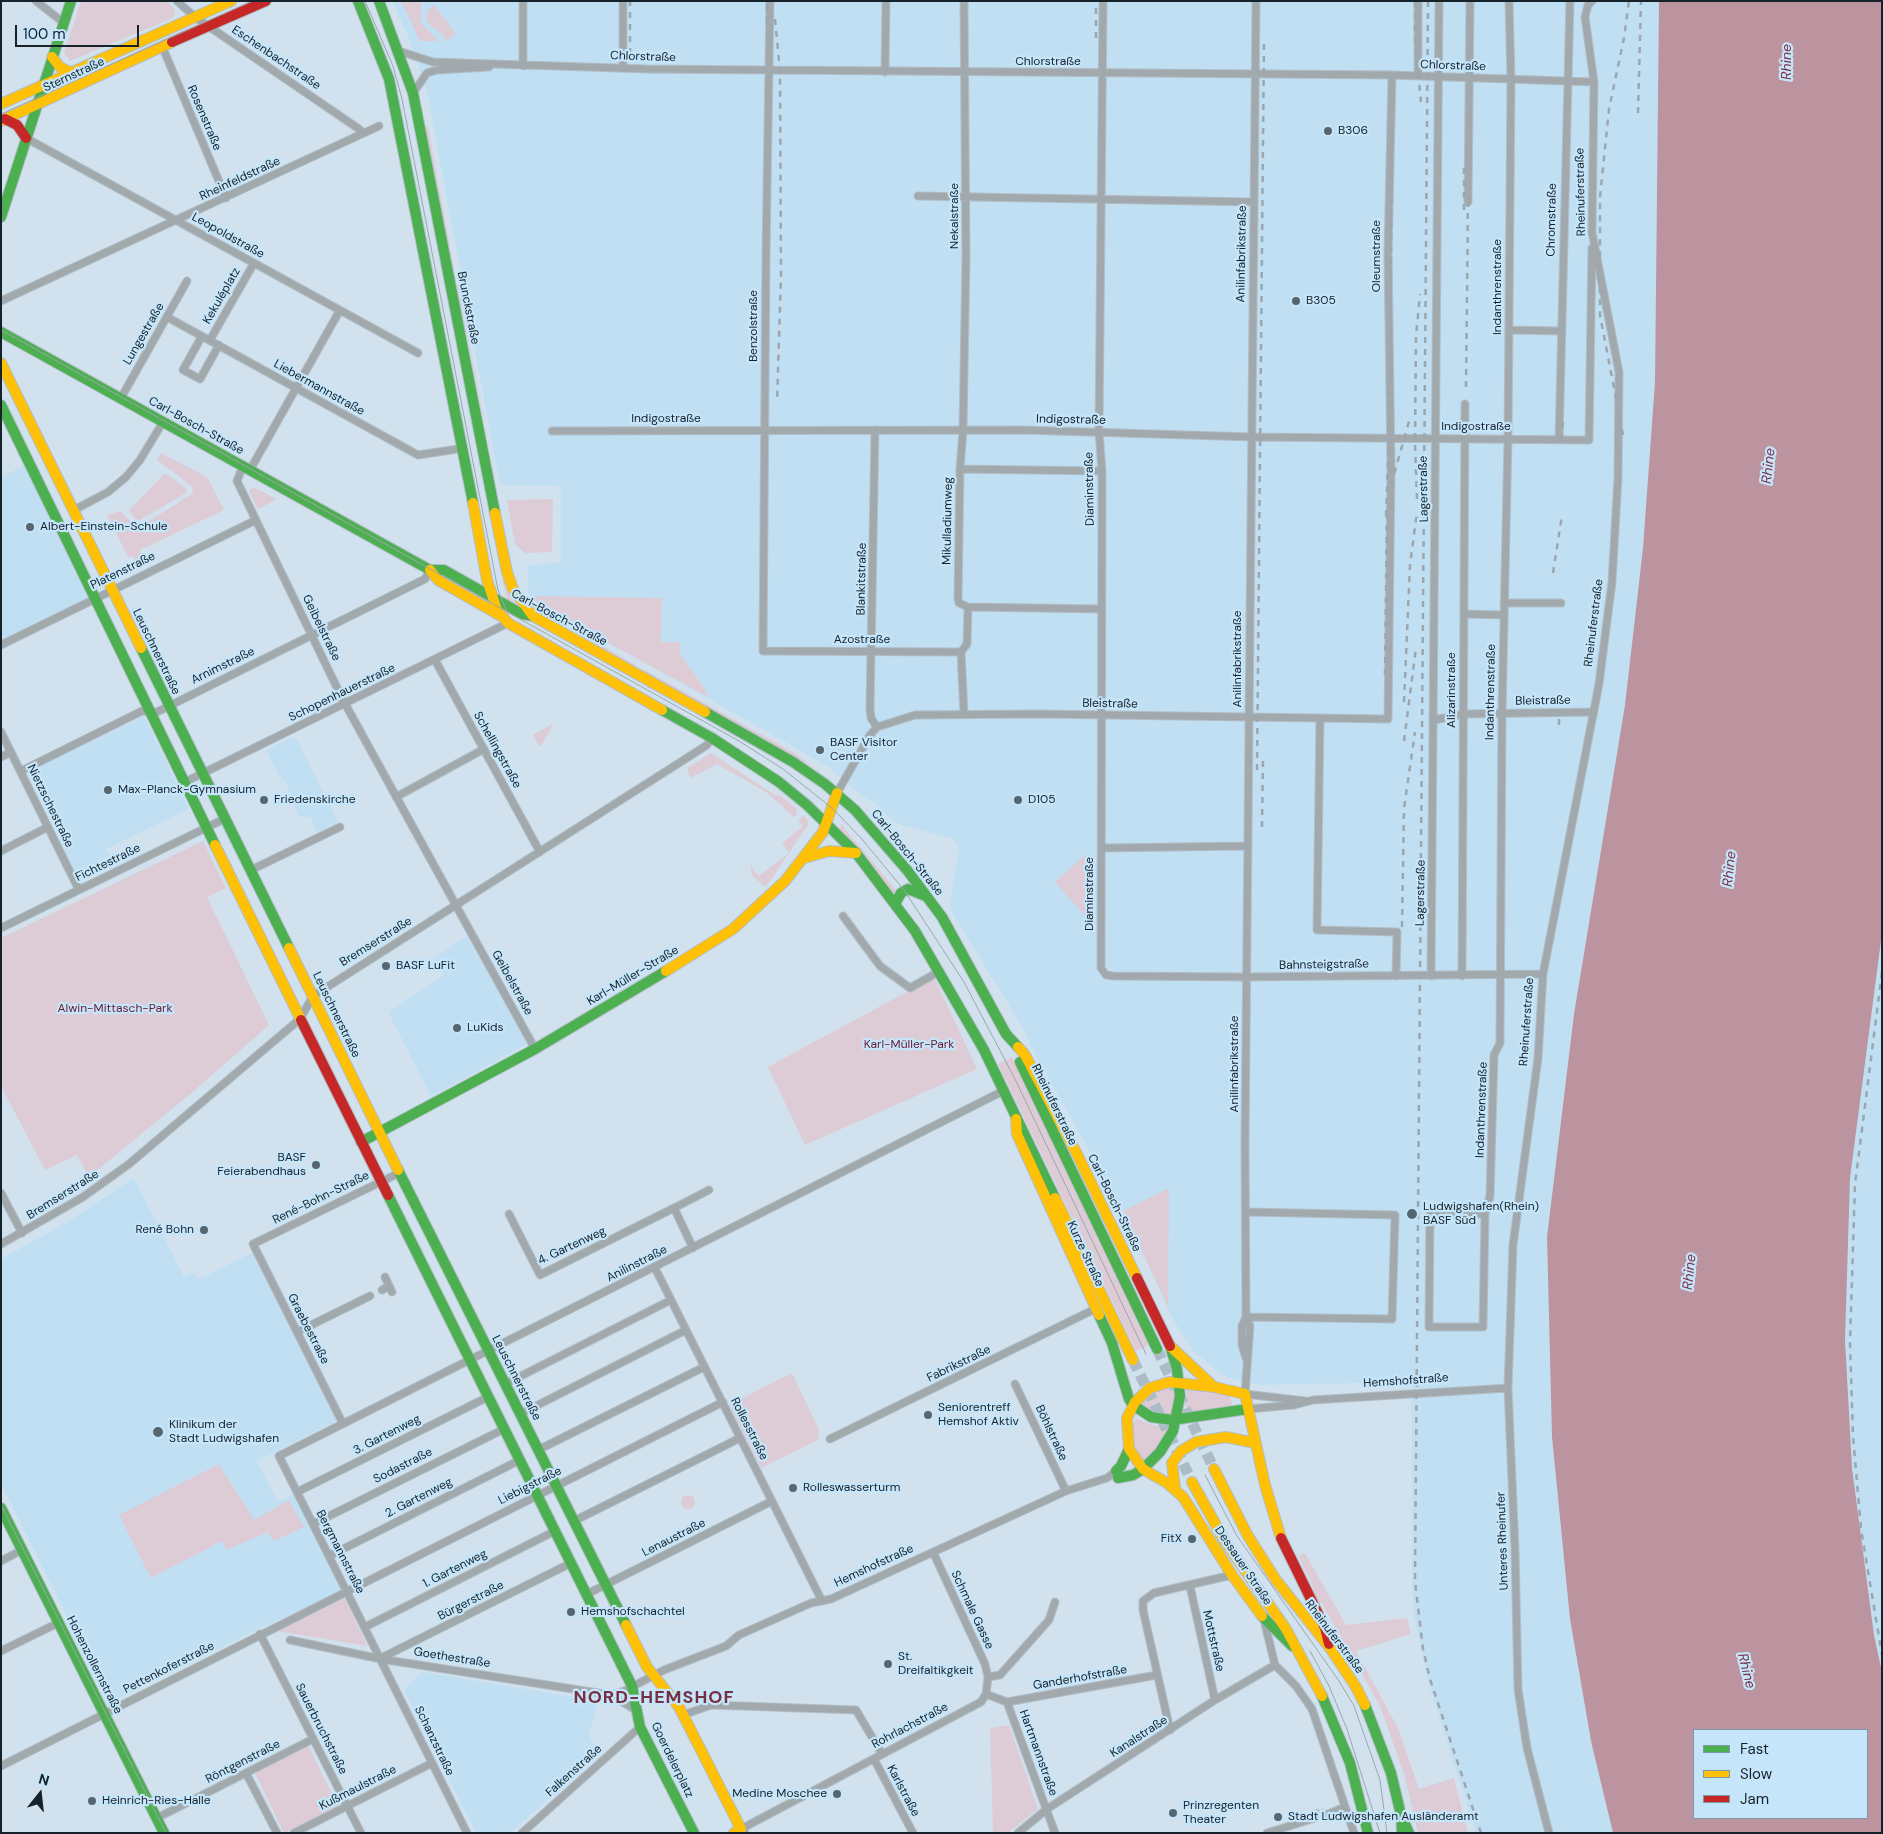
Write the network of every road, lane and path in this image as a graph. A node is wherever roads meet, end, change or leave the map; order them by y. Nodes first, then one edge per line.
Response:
1 (36, 1) edge
2 (70, 1) edge
3 (177, 1) edge
4 (231, 1) edge
5 (266, 1) edge
6 (358, 1) edge
7 (379, 1) edge
8 (523, 1) edge
9 (623, 1) edge
10 (770, 1) edge
11 (886, 1) edge
12 (964, 1) edge
13 (1103, 1) edge
14 (1256, 1) edge
15 (1418, 1) edge
16 (1439, 1) edge
17 (1470, 1) edge
18 (1509, 1) edge
19 (1570, 1) edge
20 (1592, 1) edge
21 (195, 17) junction
22 (64, 23) junction
23 (209, 26) junction
24 (162, 46) junction
25 (399, 51) junction
26 (52, 58) junction
27 (473, 65) junction
28 (523, 66) junction
29 (623, 68) junction
30 (770, 71) junction
31 (71, 72) junction
32 (885, 72) junction
33 (966, 73) junction
34 (1102, 74) junction
35 (1392, 75) junction
36 (1255, 76) junction
37 (1418, 76) junction
38 (1438, 76) junction
39 (1469, 77) junction
40 (1511, 79) junction
41 (1570, 81) junction
42 (1594, 82) junction
43 (43, 86) junction
44 (413, 93) junction
45 (1, 104) edge
46 (36, 106) junction
47 (3, 120) edge
48 (379, 126) dead end
49 (362, 133) junction
50 (26, 138) junction
51 (918, 196) dead end
52 (966, 197) junction
53 (226, 198) junction
54 (1101, 199) junction
55 (1254, 202) junction
56 (1468, 202) dead end
57 (1, 218) edge
58 (177, 221) junction
59 (1592, 232) junction
60 (254, 263) junction
61 (187, 282) dead end
62 (1, 301) edge
63 (340, 310) junction
64 (167, 316) junction
65 (1509, 330) junction
66 (1562, 331) junction
67 (1, 332) edge
68 (202, 336) junction
69 (210, 340) junction
70 (218, 345) junction
71 (418, 353) dead end
72 (1, 363) edge
73 (296, 388) junction
74 (121, 398) junction
75 (1465, 404) dead end
76 (1, 405) edge
77 (163, 422) junction
78 (552, 430) dead end
79 (766, 430) junction
80 (875, 430) junction
81 (964, 430) junction
82 (1099, 432) junction
83 (1252, 436) junction
84 (1390, 437) junction
85 (1435, 438) junction
86 (1464, 438) junction
87 (1508, 438) junction
88 (1559, 440) junction
89 (464, 452) junction
90 (247, 468) junction
91 (960, 469) junction
92 (1102, 471) junction
93 (74, 510) junction
94 (256, 520) junction
95 (430, 570) junction
96 (112, 590) junction
97 (491, 596) junction
98 (95, 598) junction
99 (1504, 603) junction
100 (1561, 603) dead end
101 (968, 607) junction
102 (1102, 609) junction
103 (1464, 614) junction
104 (1504, 615) junction
105 (534, 616) junction
106 (505, 619) junction
107 (312, 635) junction
108 (1, 645) edge
109 (763, 650) joint
110 (872, 651) junction
111 (961, 652) junction
112 (435, 660) junction
113 (345, 705) junction
114 (168, 706) junction
115 (150, 712) junction
116 (1594, 712) junction
117 (964, 714) junction
118 (1464, 714) junction
119 (1502, 714) junction
120 (1101, 715) junction
121 (1249, 717) junction
122 (1320, 718) junction
123 (1388, 719) joint
124 (1434, 720) junction
125 (877, 727) junction
126 (1, 732) edge
127 (712, 738) junction
128 (484, 749) junction
129 (11, 752) junction
130 (1, 757) edge
131 (21, 771) junction
132 (202, 773) junction
133 (186, 782) junction
134 (837, 793) junction
135 (396, 797) junction
136 (224, 819) junction
137 (827, 823) junction
138 (48, 827) junction
139 (207, 827) junction
140 (340, 827) dead end
141 (1248, 846) junction
142 (1102, 848) junction
143 (1, 851) edge
144 (540, 852) junction
145 (856, 854) junction
146 (804, 858) junction
147 (252, 870) junction
148 (79, 890) junction
149 (928, 898) junction
150 (895, 904) junction
151 (456, 905) junction
152 (843, 916) dead end
153 (1, 928) edge
154 (940, 971) junction
155 (1543, 974) junction
156 (1106, 975) joint
157 (1396, 976) junction
158 (1431, 976) junction
159 (1462, 976) junction
160 (1502, 976) junction
161 (1246, 977) junction
162 (313, 996) junction
163 (300, 1019) junction
164 (1006, 1034) junction
165 (535, 1049) junction
166 (1005, 1090) junction
167 (1016, 1114) junction
168 (379, 1132) junction
169 (361, 1142) junction
170 (399, 1172) junction
171 (381, 1182) junction
172 (709, 1190) dead end
173 (1, 1194) edge
174 (674, 1208) junction
175 (1246, 1212) junction
176 (509, 1214) dead end
177 (1485, 1214) junction
178 (22, 1233) junction
179 (1, 1244) edge
180 (253, 1244) joint
181 (1512, 1245) joint
182 (693, 1248) junction
183 (655, 1268) junction
184 (385, 1277) dead end
185 (382, 1290) dead end
186 (370, 1296) dead end
187 (671, 1300) junction
188 (1097, 1308) junction
189 (1246, 1317) junction
190 (686, 1330) junction
191 (297, 1332) junction
192 (1170, 1346) junction
193 (1157, 1349) tunnel mouth
194 (488, 1351) junction
195 (470, 1360) junction
196 (1133, 1360) tunnel mouth
197 (704, 1366) junction
198 (1179, 1382) junction
199 (505, 1384) junction
200 (1016, 1384) dead end
201 (1214, 1387) junction
202 (1508, 1388) junction
203 (1245, 1394) junction
204 (488, 1397) junction
205 (1305, 1401) junction
206 (722, 1402) junction
207 (1133, 1405) junction
208 (1248, 1409) junction
209 (520, 1414) junction
210 (1176, 1419) junction
211 (344, 1424) junction
212 (504, 1428) junction
213 (740, 1438) junction
214 (830, 1439) dead end
215 (1255, 1443) junction
216 (1129, 1449) junction
217 (538, 1450) junction
218 (279, 1456) joint
219 (520, 1460) junction
220 (1143, 1469) junction
221 (1214, 1469) tunnel mouth
222 (1117, 1475) junction
223 (1192, 1482) tunnel mouth
224 (556, 1486) junction
225 (1175, 1488) junction
226 (1066, 1491) junction
227 (297, 1492) junction
228 (537, 1495) junction
229 (772, 1501) junction
230 (1, 1508) edge
231 (574, 1522) junction
232 (313, 1524) junction
233 (555, 1531) junction
234 (22, 1550) junction
235 (933, 1552) junction
236 (329, 1556) junction
237 (1, 1561) edge
238 (571, 1563) junction
239 (1232, 1575) junction
240 (605, 1585) junction
241 (1190, 1586) junction
242 (346, 1591) junction
243 (587, 1594) junction
244 (822, 1601) junction
245 (1055, 1602) dead end
246 (1262, 1616) junction
247 (58, 1623) junction
248 (365, 1627) junction
249 (260, 1634) junction
250 (290, 1640) dead end
251 (1330, 1648) junction
252 (1, 1651) edge
253 (1302, 1656) junction
254 (381, 1659) junction
255 (1275, 1665) junction
256 (1157, 1675) junction
257 (652, 1676) junction
258 (988, 1677) junction
259 (632, 1686) junction
260 (986, 1694) junction
261 (611, 1695) junction
262 (1215, 1700) junction
263 (1007, 1702) junction
264 (637, 1711) junction
265 (104, 1714) junction
266 (683, 1715) junction
267 (640, 1727) junction
268 (1170, 1730) junction
269 (313, 1739) junction
270 (882, 1754) junction
271 (874, 1759) junction
272 (432, 1763) junction
273 (1, 1766) edge
274 (246, 1773) junction
275 (347, 1806) junction
276 (1345, 1807) junction
277 (1047, 1809) junction
278 (1327, 1812) tunnel mouth
279 (1401, 1815) junction
280 (1314, 1816) tunnel mouth
281 (157, 1818) junction
282 (740, 1831) edge
283 (164, 1833) edge
284 (276, 1833) edge
285 (294, 1833) edge
286 (361, 1833) edge
287 (467, 1833) edge
288 (522, 1833) edge
289 (694, 1833) edge
290 (913, 1833) edge
291 (1018, 1833) edge
292 (1055, 1833) edge
293 (1267, 1833) edge
294 (1354, 1833) edge
295 (1368, 1833) edge
296 (1402, 1833) edge
297 (1409, 1833) edge
298 (1549, 1833) edge

1 - 22 street
2 - 22 main road
3 - 21 street, Eschenbachstraße
4 - 21 main road, Sternstraße
5 - 23 main road, Sternstraße
6 - 89 main road
7 - 25 main road, Brunckstraße
8 - 28 street
9 - 29 street
10 - 30 street, Benzolstraße
11 - 32 street
12 - 33 street, Nekalstraße
13 - 34 street, Diaminstraße
14 - 36 street, Anilinfabrikstraße
15 - 37 street
16 - 38 street, Lagerstraße
17 - 39 street
18 - 40 street, Indanthrenstraße
19 - 41 street, Chromstraße
20 - 42 street, Rheinuferstraße
21 - 23 street, Eschenbachstraße
21 - 31 main road, Sternstraße
22 - 26 main road
23 - 24 main road, Sternstraße
23 - 49 street, Eschenbachstraße
24 - 46 main road, Sternstraße
24 - 53 street, Rosenstraße
25 - 27 street
25 - 44 main road, Brunckstraße
26 - 31 main road
26 - 43 main road
27 - 28 street, Chlorstraße
27 - 44 street
28 - 29 street, Chlorstraße
29 - 30 street, Chlorstraße
30 - 32 street, Chlorstraße
30 - 79 street, Benzolstraße
31 - 43 main road, Sternstraße
32 - 33 street, Chlorstraße
33 - 34 street, Chlorstraße
33 - 52 street, Nekalstraße
34 - 36 street, Chlorstraße
34 - 54 street, Diaminstraße
35 - 36 street, Chlorstraße
35 - 37 street, Chlorstraße
35 - 84 street, Oleumstraße
36 - 55 street, Anilinfabrikstraße
37 - 38 street, Chlorstraße
38 - 39 street, Chlorstraße
38 - 85 street, Lagerstraße
39 - 40 street, Chlorstraße
39 - 56 street
40 - 41 street, Chlorstraße
40 - 65 street, Indanthrenstraße
41 - 42 street, Chlorstraße
41 - 66 street, Chromstraße
42 - 59 street, Rheinuferstraße
43 - 45 main road, Sternstraße
43 - 46 main road
44 - 105 main road, Brunckstraße
46 - 47 main road, Sternstraße
46 - 50 main road
47 - 50 main road
48 - 49 street, Rheinfeldstraße
49 - 53 street, Rheinfeldstraße
50 - 57 main road
50 - 58 street, Leopoldstraße
51 - 52 street
52 - 54 street
52 - 81 street, Nekalstraße
53 - 58 street, Rheinfeldstraße
54 - 55 street
54 - 82 street, Diaminstraße
55 - 83 street, Anilinfabrikstraße
58 - 60 street, Leopoldstraße
58 - 62 street, Rheinfeldstraße
59 - 88 street, Indigostraße
59 - 116 street, Rheinuferstraße
60 - 63 street, Leopoldstraße
60 - 69 street, Kekuléplatz
61 - 64 street, Lungestraße
63 - 71 street, Leopoldstraße
63 - 73 street
64 - 68 street, Liebermannstraße
64 - 74 street, Lungestraße
65 - 66 street
65 - 87 street, Indanthrenstraße
66 - 88 street, Chromstraße
67 - 74 main road, Carl-Bosch-Straße
68 - 69 street, Liebermannstraße
68 - 70 street, Kekuléplatz
69 - 70 street, Liebermannstraße
70 - 73 street, Liebermannstraße
72 - 93 main road, Leuschnerstraße
73 - 89 street, Liebermannstraße
73 - 90 street
74 - 77 main road, Carl-Bosch-Straße
75 - 86 street, Alizarinstraße
76 - 98 main road
77 - 90 main road, Carl-Bosch-Straße
77 - 93 street
78 - 79 street, Indigostraße
79 - 80 street, Indigostraße
79 - 109 street, Benzolstraße
80 - 81 street, Indigostraße
80 - 110 street, Blankitstraße
81 - 82 street, Indigostraße
81 - 91 street, Mikulladiumweg
82 - 83 street, Indigostraße
82 - 92 street, Diaminstraße
83 - 84 street, Indigostraße
83 - 121 street, Anilinfabrikstraße
84 - 85 street, Indigostraße
84 - 123 street, Oleumstraße
85 - 86 street, Indigostraße
85 - 124 street, Lagerstraße
86 - 87 street, Indigostraße
86 - 103 street, Alizarinstraße
87 - 88 street, Indigostraße
87 - 99 street, Indanthrenstraße
89 - 97 main road
90 - 94 street, Geibelstraße
90 - 95 main road, Carl-Bosch-Straße
91 - 92 street
91 - 101 street, Mikulladiumweg
92 - 102 street, Diaminstraße
93 - 96 main road, Leuschnerstraße
94 - 96 street, Platenstraße
94 - 107 street, Geibelstraße
95 - 97 main road, Carl-Bosch-Straße
95 - 106 main road, Carl-Bosch-Straße
95 - 107 street, Arnimstraße
96 - 98 street, Platenstraße
96 - 114 main road, Leuschnerstraße
97 - 105 main road, Carl-Bosch-Straße
97 - 106 main road
98 - 108 street, Platenstraße
98 - 115 main road
99 - 100 street
99 - 104 street, Indanthrenstraße
101 - 102 street
101 - 111 street
102 - 120 street, Diaminstraße
103 - 104 street
103 - 118 street, Alizarinstraße
104 - 119 street, Indanthrenstraße
105 - 134 main road, Carl-Bosch-Straße
106 - 112 street, Schopenhauerstraße
106 - 127 main road, Carl-Bosch-Straße
107 - 113 street, Geibelstraße
107 - 114 street, Arnimstraße
109 - 110 street, Azostraße
110 - 111 street, Azostraße
110 - 125 street, Blankitstraße
111 - 117 street
112 - 113 street, Schopenhauerstraße
112 - 128 street, Schellingstraße
113 - 132 street, Schopenhauerstraße
113 - 135 street, Geibelstraße
114 - 115 street, Arnimstraße
114 - 132 main road, Leuschnerstraße
115 - 131 street, Arnimstraße
115 - 133 main road
116 - 119 street, Bleistraße
116 - 155 street, Rheinuferstraße
117 - 120 street, Bleistraße
117 - 125 street, Bleistraße
118 - 119 street, Bleistraße
118 - 124 street, Bleistraße
118 - 159 street, Alizarinstraße
119 - 160 street, Indanthrenstraße
120 - 121 street, Bleistraße
120 - 142 street, Diaminstraße
121 - 122 street, Bleistraße
121 - 141 street, Anilinfabrikstraße
122 - 123 street, Bleistraße
122 - 157 street
124 - 158 street, Lagerstraße
125 - 134 street, Karl-Müller-Straße
126 - 129 street, Nietzschestraße
127 - 137 main road, Carl-Bosch-Straße
127 - 144 street, Bremserstraße
128 - 135 street
128 - 144 street, Schellingstraße
129 - 130 street
129 - 131 street, Nietzschestraße
131 - 138 street, Nietzschestraße
132 - 133 street, Schopenhauerstraße
132 - 136 main road, Leuschnerstraße
133 - 139 main road
134 - 137 main road, Karl-Müller-Straße
134 - 149 main road, Carl-Bosch-Straße
135 - 151 street, Geibelstraße
136 - 139 street, Fichtestraße
136 - 147 main road, Leuschnerstraße
137 - 145 main road, Carl-Bosch-Straße
137 - 146 main road, Karl-Müller-Straße
138 - 143 street
138 - 148 street, Nietzschestraße
139 - 148 street, Fichtestraße
139 - 163 main road
140 - 147 street
141 - 142 street
141 - 161 street, Anilinfabrikstraße
142 - 156 street, Diaminstraße
144 - 151 street, Bremserstraße
145 - 146 main road
145 - 150 main road, Carl-Bosch-Straße
146 - 165 main road, Karl-Müller-Straße
147 - 162 main road, Leuschnerstraße
148 - 153 street, Fichtestraße
149 - 150 main road
149 - 164 main road, Carl-Bosch-Straße
150 - 154 main road, Carl-Bosch-Straße
151 - 162 street, Bremserstraße
151 - 165 street, Geibelstraße
152 - 154 street
154 - 166 main road, Carl-Bosch-Straße
155 - 160 street, Bahnsteigstraße
155 - 181 street, Rheinuferstraße
156 - 161 street, Bahnsteigstraße
157 - 158 street, Bahnsteigstraße
157 - 161 street, Bahnsteigstraße
158 - 159 street, Bahnsteigstraße
159 - 160 street, Bahnsteigstraße
160 - 177 street, Indanthrenstraße
161 - 175 street, Anilinfabrikstraße
162 - 163 street, Bremserstraße
162 - 168 main road, Leuschnerstraße
163 - 169 main road
163 - 178 street, Bremserstraße
164 - 192 main road, Carl-Bosch-Straße
164 - 193 main road, Rheinuferstraße
165 - 168 main road, Karl-Müller-Straße
166 - 167 main road, Carl-Bosch-Straße
166 - 182 street, Anilinstraße
167 - 188 main road, Kurze Straße
167 - 196 main road
168 - 169 main road, Karl-Müller-Straße
168 - 170 main road, Leuschnerstraße
169 - 171 main road
170 - 171 street, René-Bohn-Straße
170 - 194 main road, Leuschnerstraße
171 - 180 street, René-Bohn-Straße
171 - 195 main road
172 - 174 street, 4. Gartenweg
173 - 178 street
174 - 176 street, 4. Gartenweg
174 - 182 street
175 - 189 street, Anilinfabrikstraße
175 - 189 street
177 - 177 street, Indanthrenstraße
178 - 179 street, Bremserstraße
180 - 191 street, Graebestraße
181 - 202 street, Unteres Rheinufer
182 - 183 street, Anilinstraße
183 - 187 street, Rollesstraße
183 - 194 street, Anilinstraße
184 - 185 street
186 - 191 street
187 - 190 street, Rollesstraße
187 - 199 street
188 - 207 main road, Kurze Straße
188 - 214 street, Fabrikstraße
189 - 203 street, Anilinfabrikstraße
190 - 197 street, Rollesstraße
190 - 209 street
191 - 211 street, Graebestraße
192 - 198 main road
192 - 201 main road
194 - 195 street, Anilinstraße
194 - 199 main road, Leuschnerstraße
195 - 204 main road
195 - 211 street, Anilinstraße
197 - 206 street, Rollesstraße
197 - 217 street
198 - 201 main road
198 - 207 main road
198 - 210 main road
199 - 209 main road, Leuschnerstraße
200 - 226 street, Böhlstraße
201 - 203 main road
202 - 205 street, Hemshofstraße
202 - 298 street, Unteres Rheinufer
203 - 205 street, Hemshofstraße
203 - 208 main road
204 - 212 main road
204 - 227 street, 3. Gartenweg
205 - 208 street, Hemshofstraße
206 - 213 street, Rollesstraße
206 - 224 street, Liebigstraße
207 - 210 main road, Hemshofstraße
207 - 216 main road
208 - 210 main road, Hemshofstraße
208 - 215 main road
209 - 217 main road, Leuschnerstraße
210 - 220 main road
211 - 218 street, Anilinstraße
212 - 219 main road
212 - 232 street, Sodastraße
213 - 229 street, Rollesstraße
213 - 231 street
215 - 225 main road
215 - 251 main road
216 - 220 main road
216 - 222 main road
217 - 224 main road, Leuschnerstraße
218 - 227 street, Bergmannstraße
219 - 228 main road
219 - 236 street, 2. Gartenweg
220 - 222 main road
220 - 225 main road, Dessauer Straße
221 - 251 main road, Rheinuferstraße
222 - 226 street, Hemshofstraße
223 - 253 main road
224 - 228 street, Liebigstraße
224 - 231 main road, Leuschnerstraße
225 - 239 main road, Dessauer Straße
226 - 235 street, Hemshofstraße
227 - 232 street, Bergmannstraße
228 - 233 main road
228 - 242 street, Liebigstraße
229 - 240 street, Lenaustraße
229 - 244 street, Rollesstraße
230 - 234 main road, Hohenzollernstraße
231 - 240 main road, Leuschnerstraße
232 - 236 street, Bergmannstraße
233 - 238 main road
233 - 248 street, 1. Gartenweg
234 - 237 street
234 - 247 main road, Hohenzollernstraße
235 - 244 street, Hemshofstraße
235 - 258 street, Schmale Gasse
236 - 242 street, Bergmannstraße
238 - 243 main road
238 - 254 street, Bürgerstraße
239 - 241 street
239 - 246 main road, Dessauer Straße
240 - 243 street, Lenaustraße
240 - 257 main road, Leuschnerstraße
241 - 256 street
241 - 262 street, Mottstraße
242 - 248 street, Bergmannstraße
242 - 249 street, Pettenkoferstraße
243 - 259 main road
244 - 257 street, Hemshofstraße
245 - 258 street
246 - 253 main road
246 - 255 street, Dessauer Straße
247 - 252 street
247 - 265 main road, Hohenzollernstraße
248 - 254 street, Bergmannstraße
249 - 265 street, Pettenkoferstraße
249 - 269 street, Sauerbruchstraße
250 - 254 street, Goethestraße
251 - 279 main road, Rheinuferstraße
253 - 295 main road
254 - 261 street, Goethestraße
254 - 272 street, Schanzstraße
255 - 262 street, Kanalstraße
255 - 276 street
256 - 263 street, Ganderhofstraße
256 - 268 street
257 - 259 street
257 - 266 main road
258 - 260 street
259 - 261 street
259 - 264 main road, Goerdelerplatz
260 - 263 street, Hartmannstraße
260 - 270 street, Rohrlachstraße
261 - 264 street, Goethestraße
262 - 268 street, Kanalstraße
263 - 277 street, Hartmannstraße
264 - 267 main road, Goerdelerplatz
265 - 273 street, Pettenkoferstraße
265 - 281 main road, Hohenzollernstraße
266 - 270 street
266 - 282 main road
267 - 288 street, Falkenstraße
267 - 289 main road, Goerdelerplatz
268 - 277 street, Kanalstraße
269 - 274 street, Röntgenstraße
269 - 275 street, Sauerbruchstraße
270 - 271 street, Rohrlachstraße
271 - 282 street, Rohrlachstraße
271 - 290 street, Karlstraße
272 - 275 street, Kußmaulstraße
272 - 287 street, Schanzstraße
274 - 281 street, Röntgenstraße
274 - 284 street
275 - 285 street, Kußmaulstraße
275 - 286 street, Sauerbruchstraße
276 - 278 street
276 - 294 street
277 - 291 street, Kanalstraße
277 - 292 street, Hartmannstraße
279 - 296 main road, Rheinuferstraße
279 - 297 main road
280 - 293 street
281 - 283 main road, Hohenzollernstraße

